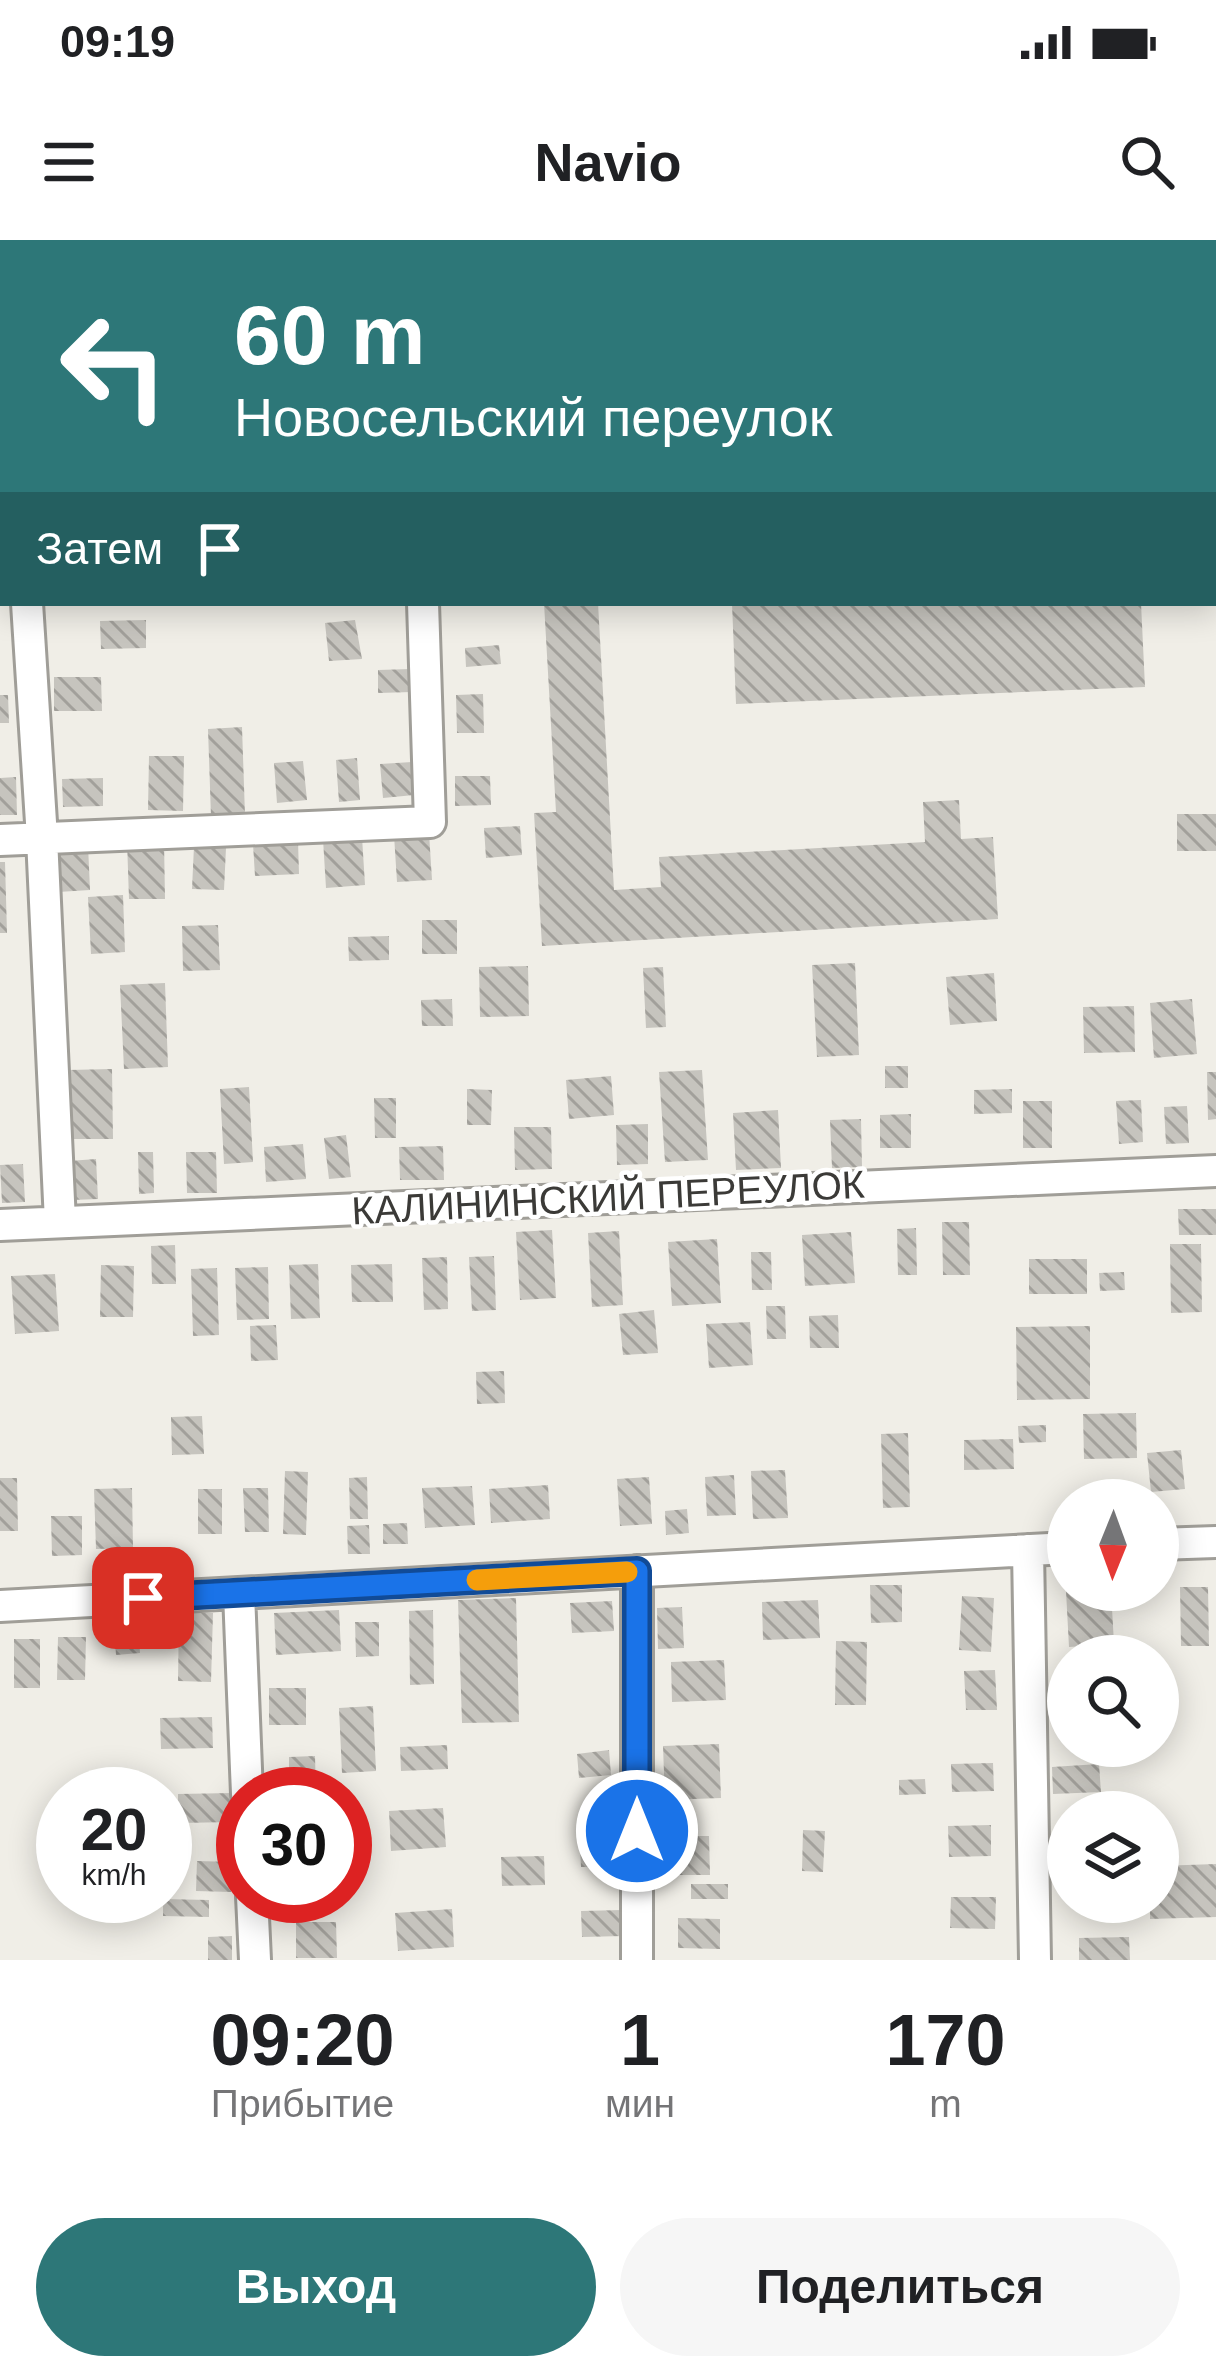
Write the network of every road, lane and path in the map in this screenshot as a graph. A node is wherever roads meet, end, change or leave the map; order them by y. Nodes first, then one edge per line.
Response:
1 (27, 606) edge
2 (423, 606) edge
3 (42, 838) junction
4 (0, 840) edge
5 (1216, 1171) edge
6 (60, 1222) junction
7 (0, 1225) edge
8 (1216, 1542) edge
9 (1179, 1543) edge
10 (1028, 1550) junction
11 (1047, 1550) edge
12 (637, 1571) junction
13 (239, 1593) junction
14 (0, 1606) edge
15 (247, 1767) edge
16 (253, 1923) edge
17 (255, 1960) edge
18 (637, 1960) edge
19 (1035, 1960) edge

1 - 3 street
2 - 3 street
3 - 4 street
3 - 6 street
5 - 6 street, КАЛИНИНСКИЙ ПЕРЕУЛОК
6 - 7 street, КАЛИНИНСКИЙ ПЕРЕУЛОК
8 - 9 street
10 - 11 street
10 - 12 street
10 - 19 street
12 - 13 street
12 - 18 street
13 - 14 street
13 - 15 street
16 - 17 street

